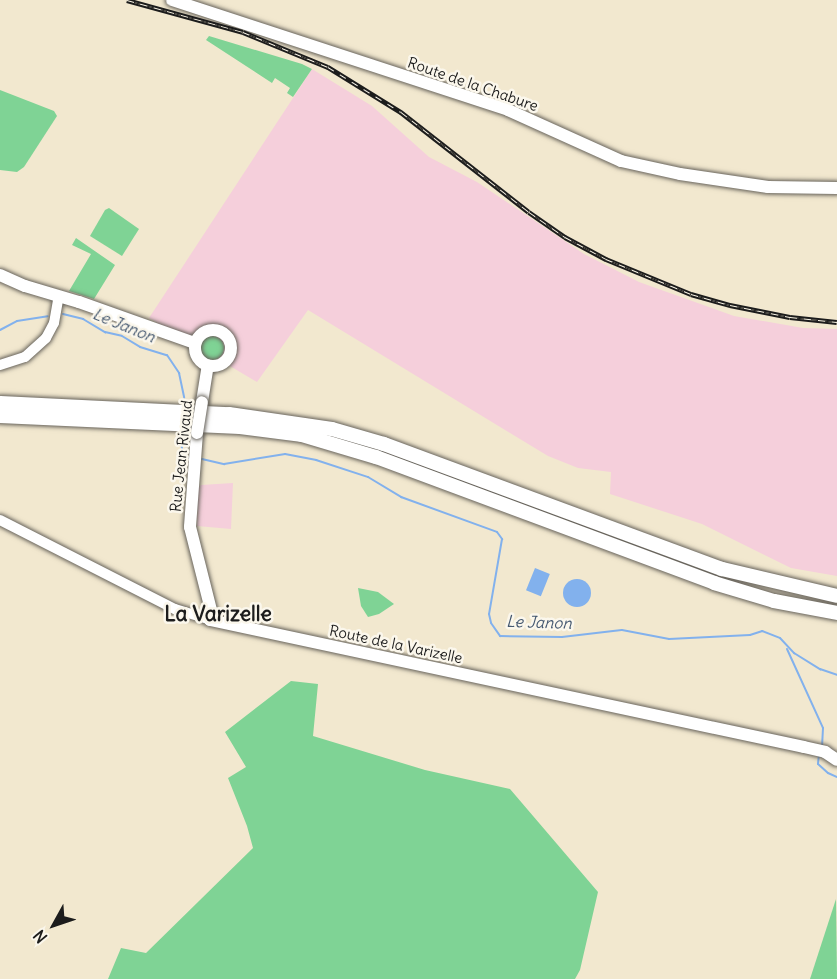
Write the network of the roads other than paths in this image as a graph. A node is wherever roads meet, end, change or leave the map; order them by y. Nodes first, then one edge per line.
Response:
1 (172, 0) edge
2 (837, 188) edge
3 (0, 275) edge
4 (59, 296) junction
5 (195, 343) junction
6 (0, 365) edge
7 (208, 365) junction
8 (0, 403) edge
9 (229, 414) joint
10 (0, 416) edge
11 (0, 520) edge
12 (837, 596) edge
13 (837, 613) edge
14 (210, 620) junction
15 (820, 750) edge
16 (837, 760) edge

1 - 2 main road, Route de la Chabure
3 - 4 main road
4 - 5 main road
4 - 6 street
5 - 7 main road
5 - 7 main road
7 - 14 main road, Rue Jean Rivaud, bridge
8 - 9 highway
9 - 12 highway
10 - 13 highway
11 - 14 street, Route de la Varizelle
14 - 15 main road, Route de la Varizelle
15 - 16 main road

